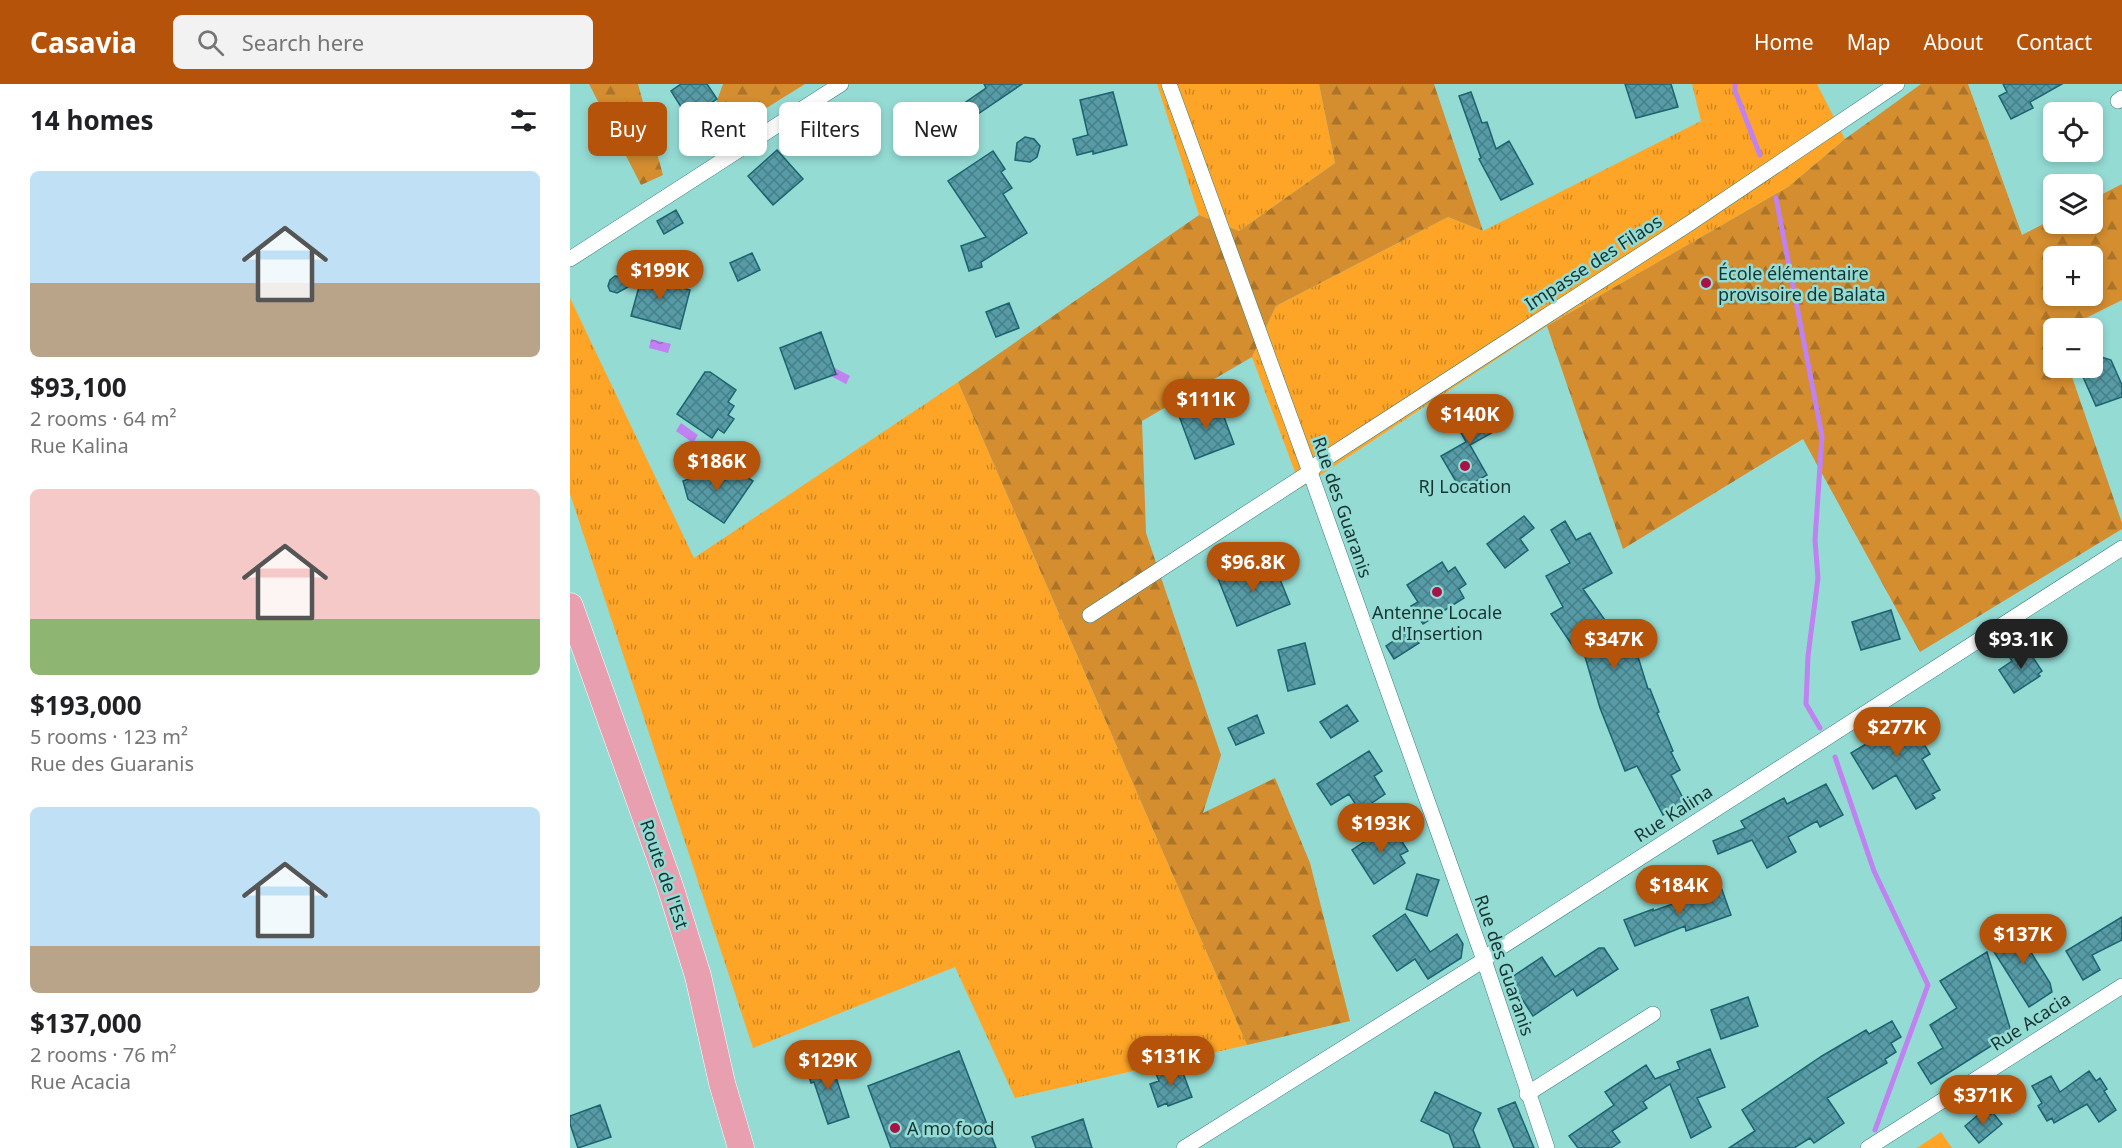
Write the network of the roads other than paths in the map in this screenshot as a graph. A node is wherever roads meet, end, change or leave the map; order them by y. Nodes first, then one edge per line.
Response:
1 (841, 84) edge
2 (1169, 84) edge
3 (1897, 84) edge
4 (570, 259) edge
5 (1310, 472) junction
6 (2122, 548) edge
7 (570, 606) edge
8 (1090, 615) dead end
9 (1484, 960) junction
10 (2122, 986) edge
11 (1653, 1014) dead end
12 (1527, 1094) junction
13 (741, 1148) edge
14 (1184, 1148) edge
15 (1547, 1148) edge
16 (1868, 1148) edge

1 - 4 street
2 - 5 street, Rue des Guaranis
3 - 5 street, Impasse des Filaos
5 - 8 street, Impasse des Filaos
5 - 9 street, Rue des Guaranis
6 - 9 street, Rue Kalina
7 - 13 main road, Route de l'Est
9 - 12 street, Rue des Guaranis
9 - 14 street, Rue Kalina
10 - 16 street, Rue Acacia
11 - 12 street
12 - 15 street, Rue des Guaranis

